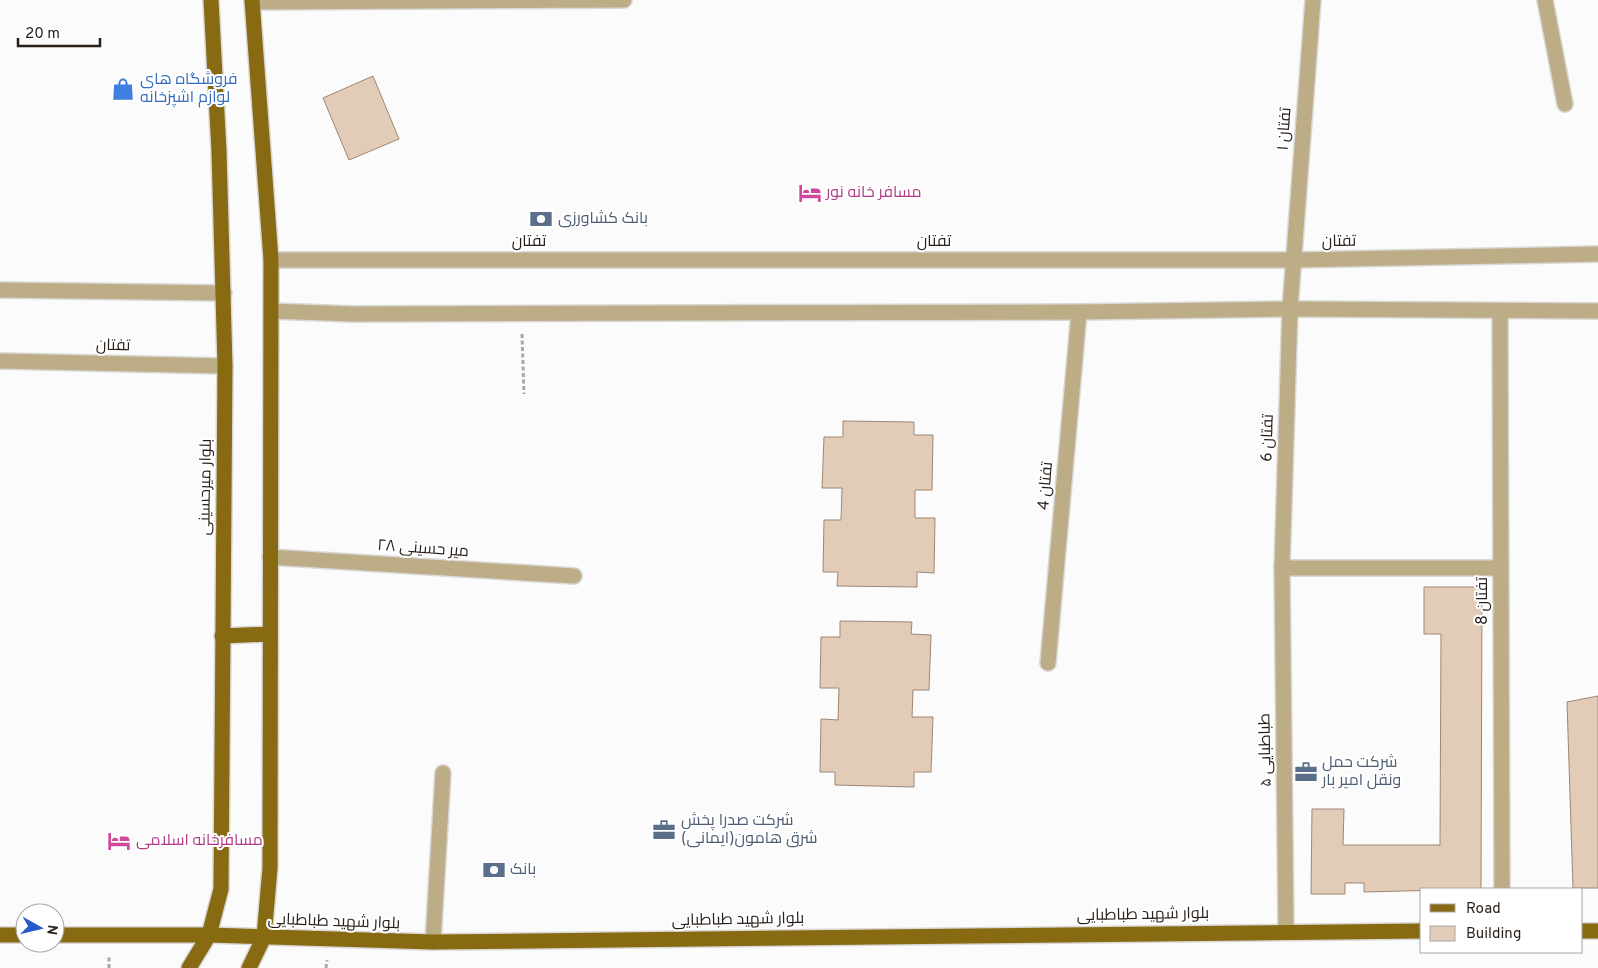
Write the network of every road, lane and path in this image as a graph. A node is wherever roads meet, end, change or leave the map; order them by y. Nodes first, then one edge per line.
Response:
1 (211, 0) edge
2 (624, 0) edge
3 (1313, 0) edge
4 (1545, 0) edge
5 (252, 1) edge
6 (1565, 104) dead end
7 (1598, 254) edge
8 (271, 260) junction
9 (1293, 260) junction
10 (0, 290) edge
11 (224, 294) junction
12 (1290, 309) junction
13 (271, 311) junction
14 (1598, 311) edge
15 (1079, 312) junction
16 (1500, 312) junction
17 (521, 313) junction
18 (0, 361) edge
19 (225, 366) junction
20 (524, 394) dead end
21 (270, 557) junction
22 (1282, 568) junction
23 (1501, 568) junction
24 (574, 576) dead end
25 (270, 634) junction
26 (222, 636) junction
27 (1048, 663) dead end
28 (443, 773) dead end
29 (1502, 888) edge
30 (1286, 931) junction
31 (1420, 931) edge
32 (1583, 931) edge
33 (1598, 931) edge
34 (0, 935) edge
35 (15, 935) edge
36 (65, 935) edge
37 (209, 935) junction
38 (264, 937) junction
39 (433, 942) junction
40 (189, 968) edge
41 (249, 968) edge

1 - 11 main road, بلوار میرحسینی
2 - 5 street
3 - 9 street, تفتان ۱
4 - 6 street
5 - 8 main road
7 - 9 street, تفتان
8 - 9 street, تفتان
8 - 13 main road
9 - 12 street, تفتان ۱
10 - 11 street
11 - 19 main road, بلوار میرحسینی
12 - 15 street
12 - 16 street
12 - 22 street, تفتان 6
13 - 17 street
13 - 21 main road
14 - 16 street
15 - 17 street
15 - 27 street, تفتان 4
16 - 23 street, تفتان 8
17 - 20 path
18 - 19 street, تفتان
19 - 26 main road, بلوار میرحسینی
21 - 24 street, میر حسینی ۲۸
21 - 25 main road
22 - 23 street
22 - 30 street, طباطبایی ۵
23 - 29 street, تفتان 8
25 - 26 main road
25 - 38 main road
26 - 37 main road, بلوار میرحسینی
28 - 39 street
30 - 31 main road, بلوار شهید طباطبایی
30 - 39 main road, بلوار شهید طباطبایی
32 - 33 main road
34 - 35 main road
36 - 37 main road, بلوار شهید طباطبایی
37 - 38 main road, بلوار شهید طباطبایی
37 - 40 main road, بلوار میرحسینی
38 - 39 main road, بلوار شهید طباطبایی
38 - 41 main road

